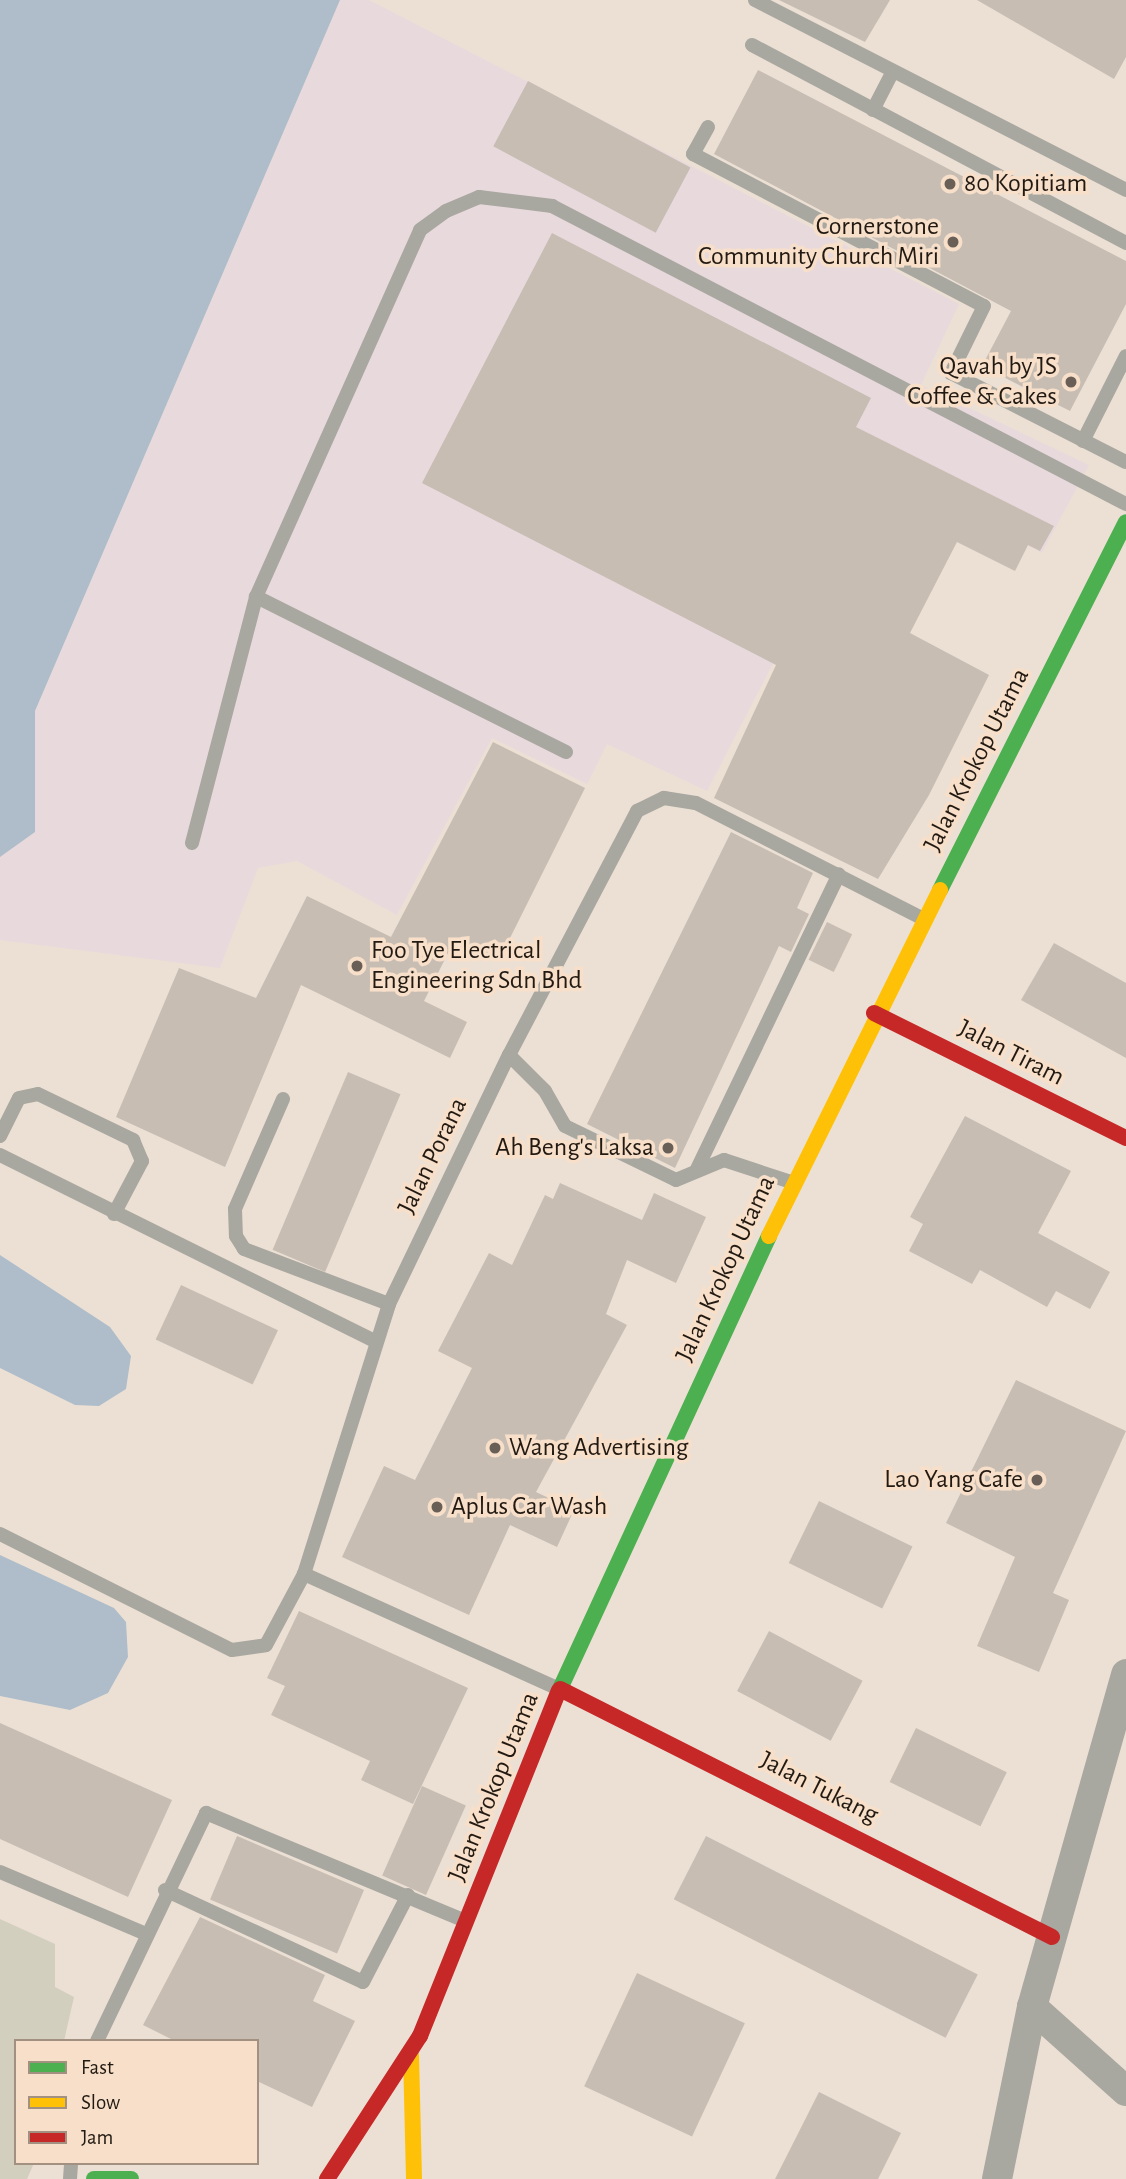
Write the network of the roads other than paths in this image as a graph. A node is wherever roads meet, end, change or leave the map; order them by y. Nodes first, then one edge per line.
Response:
1 (755, 0) edge
2 (752, 46) dead end
3 (892, 73) junction
4 (873, 110) junction
5 (708, 127) dead end
6 (1125, 189) edge
7 (1126, 243) edge
8 (1126, 356) edge
9 (1083, 441) junction
10 (1126, 462) edge
11 (1126, 504) edge
12 (1126, 522) edge
13 (256, 597) junction
14 (566, 752) dead end
15 (192, 843) dead end
16 (839, 874) junction
17 (924, 919) junction
18 (874, 1013) junction
19 (509, 1055) junction
20 (283, 1099) dead end
21 (0, 1136) edge
22 (1126, 1138) edge
23 (0, 1155) edge
24 (697, 1170) junction
25 (793, 1183) junction
26 (114, 1214) junction
27 (389, 1304) junction
28 (373, 1340) junction
29 (0, 1534) edge
30 (304, 1574) junction
31 (1126, 1674) edge
32 (560, 1689) junction
33 (0, 1872) edge
34 (166, 1890) junction
35 (408, 1895) junction
36 (466, 1921) junction
37 (146, 1934) junction
38 (1052, 1937) junction
39 (1032, 2007) junction
40 (98, 2039) edge
41 (411, 2055) junction
42 (1126, 2091) edge
43 (94, 2179) edge
44 (131, 2179) edge
45 (327, 2179) edge
46 (414, 2179) edge
47 (997, 2179) edge

1 - 3 lane
2 - 4 lane
3 - 4 lane
3 - 6 lane
4 - 7 lane
5 - 9 lane
8 - 9 lane
9 - 10 lane
11 - 13 lane
12 - 17 street, Jalan Krokop Utama
13 - 14 lane
13 - 15 lane
16 - 17 lane, Jalan Porana
16 - 19 lane, Jalan Porana
16 - 24 lane
17 - 18 street, Jalan Krokop Utama
18 - 22 street, Jalan Tiram
18 - 25 street, Jalan Krokop Utama
19 - 24 lane
19 - 27 lane, Jalan Porana
20 - 27 lane
21 - 26 lane
23 - 26 lane
24 - 25 lane
25 - 32 street, Jalan Krokop Utama
26 - 28 lane
27 - 28 lane, Jalan Porana
28 - 30 lane, Jalan Porana
29 - 30 lane, Jalan Porana
30 - 32 lane
31 - 38 street
32 - 36 street, Jalan Krokop Utama
32 - 38 street, Jalan Tukang
33 - 37 lane
34 - 35 lane
34 - 35 lane
34 - 37 lane
35 - 36 lane
36 - 41 street, Jalan Krokop Utama
37 - 40 lane
38 - 39 street
39 - 42 street
39 - 47 street
41 - 45 street
41 - 46 street
43 - 44 street

